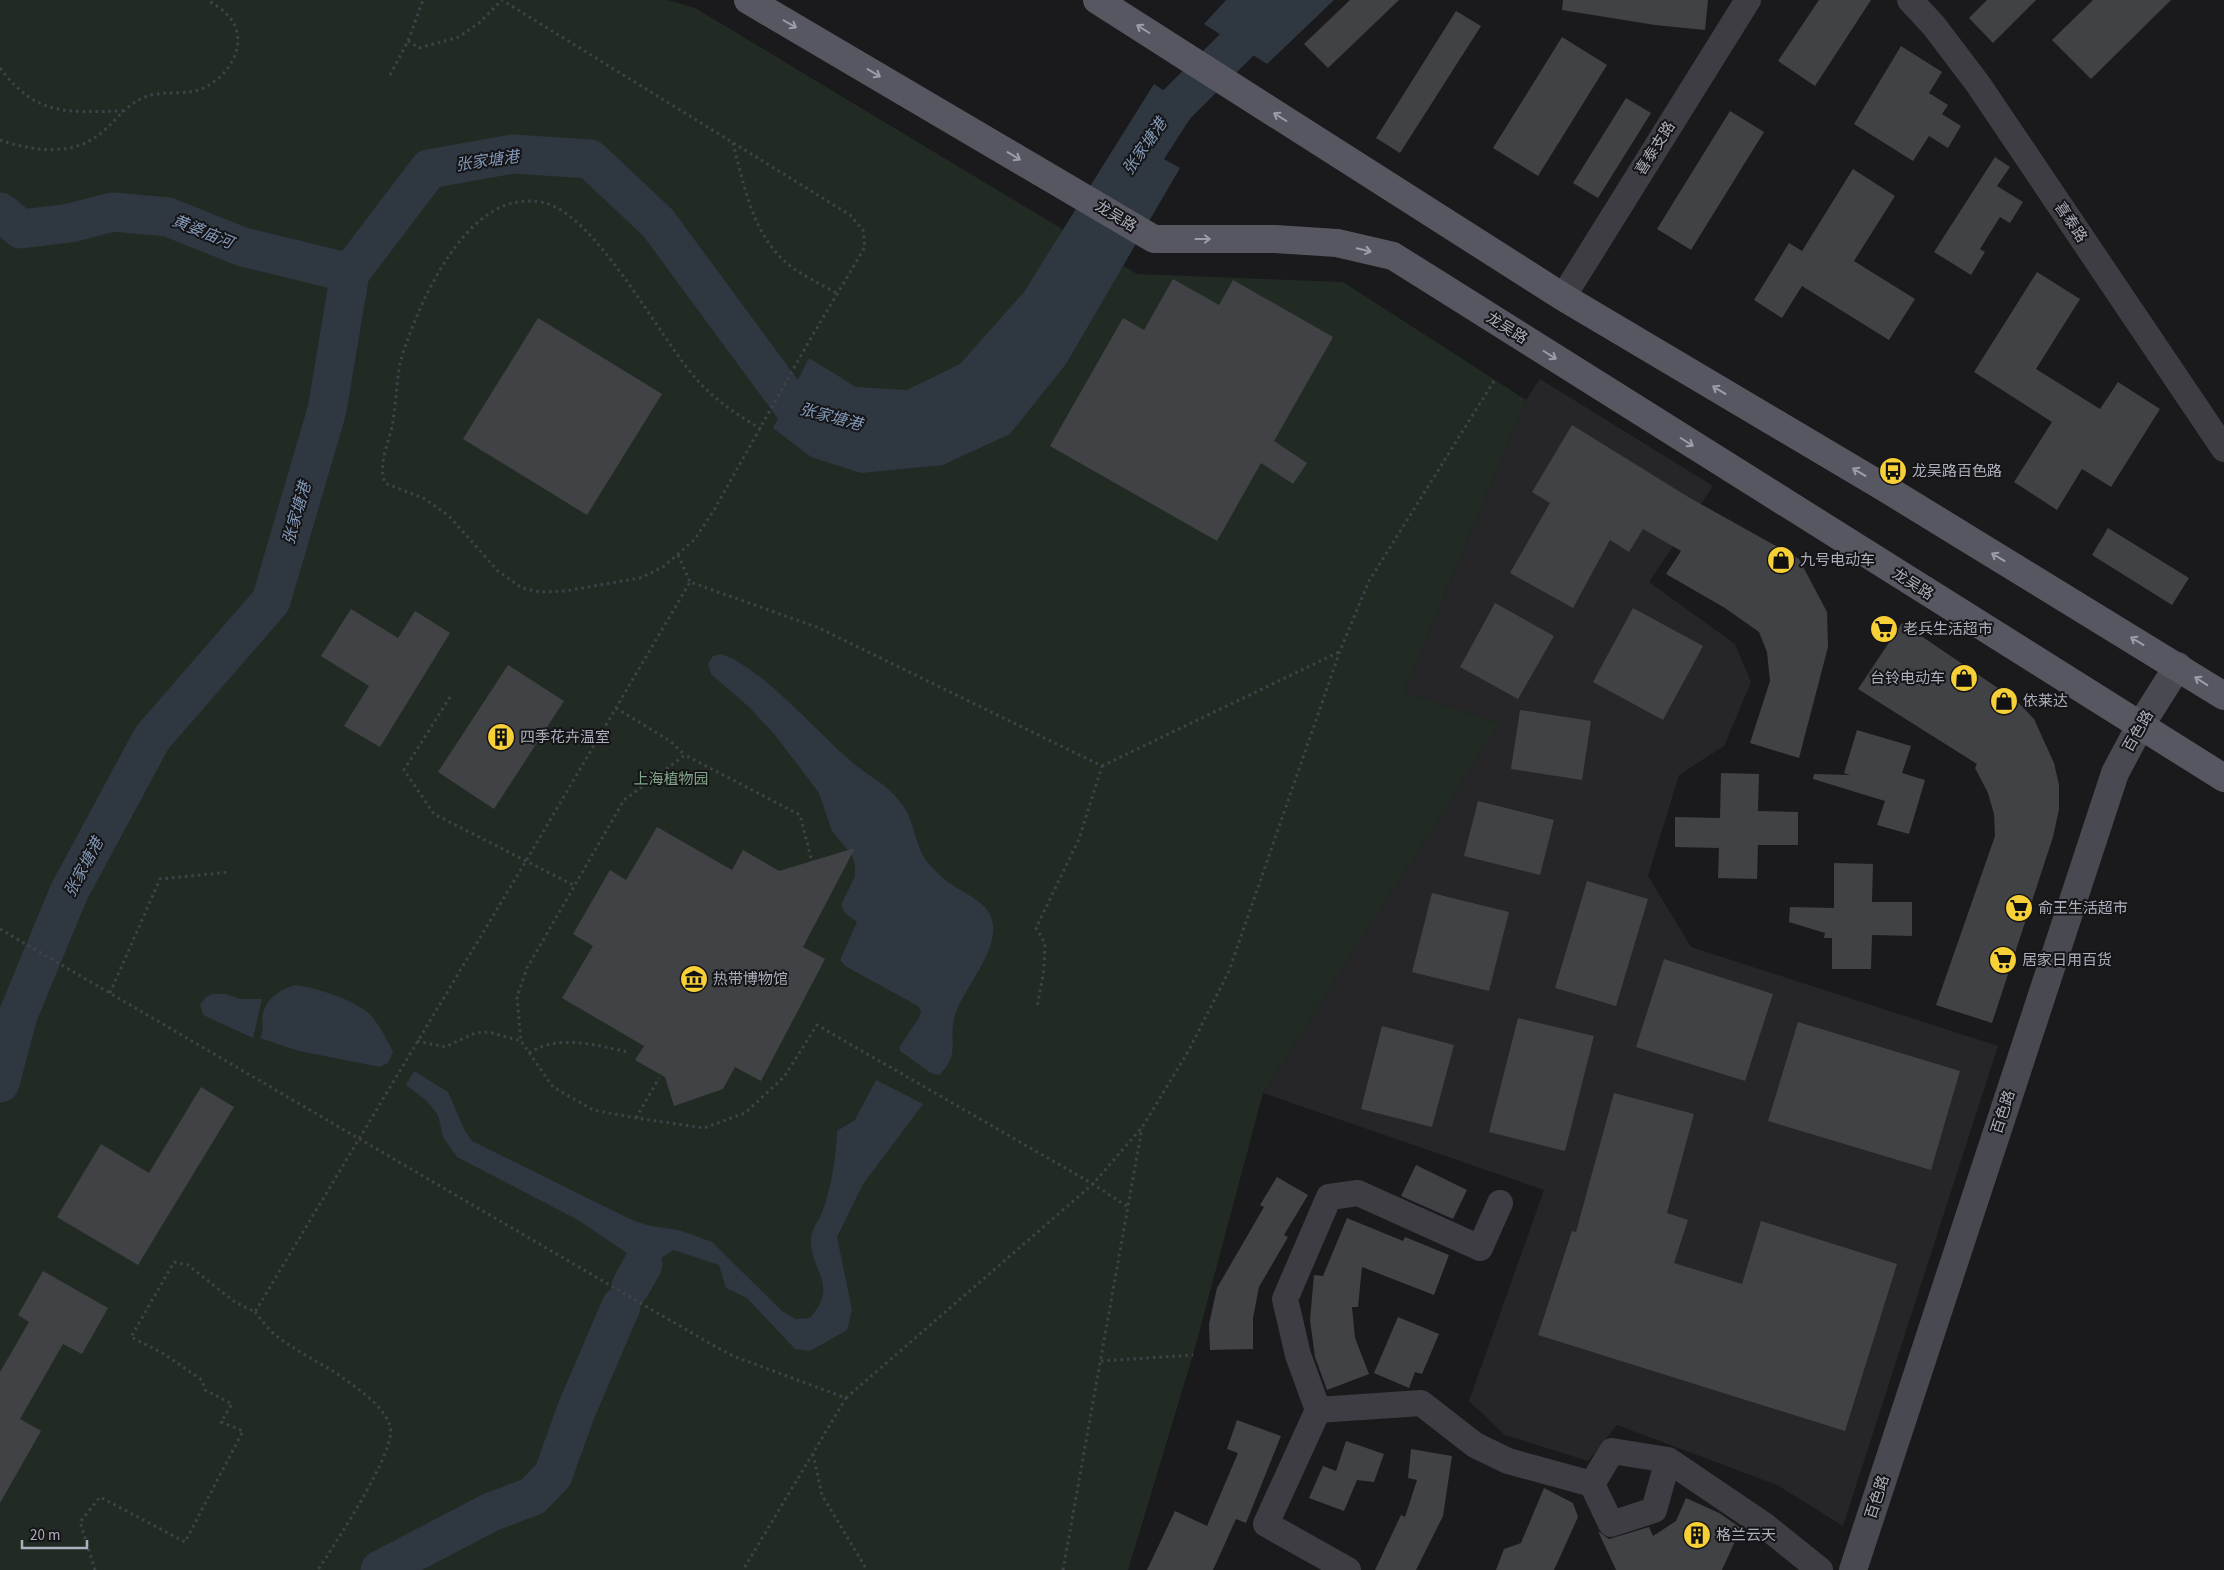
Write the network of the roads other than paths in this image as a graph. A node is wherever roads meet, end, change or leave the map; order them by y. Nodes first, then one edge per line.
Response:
1 (748, 0) edge
2 (1097, 0) edge
3 (1748, 0) edge
4 (1910, 0) edge
5 (1563, 297) junction
6 (2224, 449) edge
7 (2178, 666) junction
8 (2224, 696) edge
9 (2140, 726) junction
10 (2224, 778) edge
11 (1500, 1203) dead end
12 (1318, 1410) junction
13 (1668, 1460) junction
14 (1592, 1484) junction
15 (1348, 1570) edge
16 (1820, 1570) edge
17 (1853, 1570) edge

1 -> 9 main road, 龙吴路
5 -> 2 main road
3 - 5 street, 喜泰支路
4 - 6 street, 喜泰路
7 -> 5 main road
8 -> 7 main road
7 - 9 street, 百色路
9 - 10 main road, 龙吴路
9 - 17 street, 百色路
11 - 12 street
12 - 14 street
12 - 15 street
13 - 14 street
13 - 14 street
13 - 16 street

